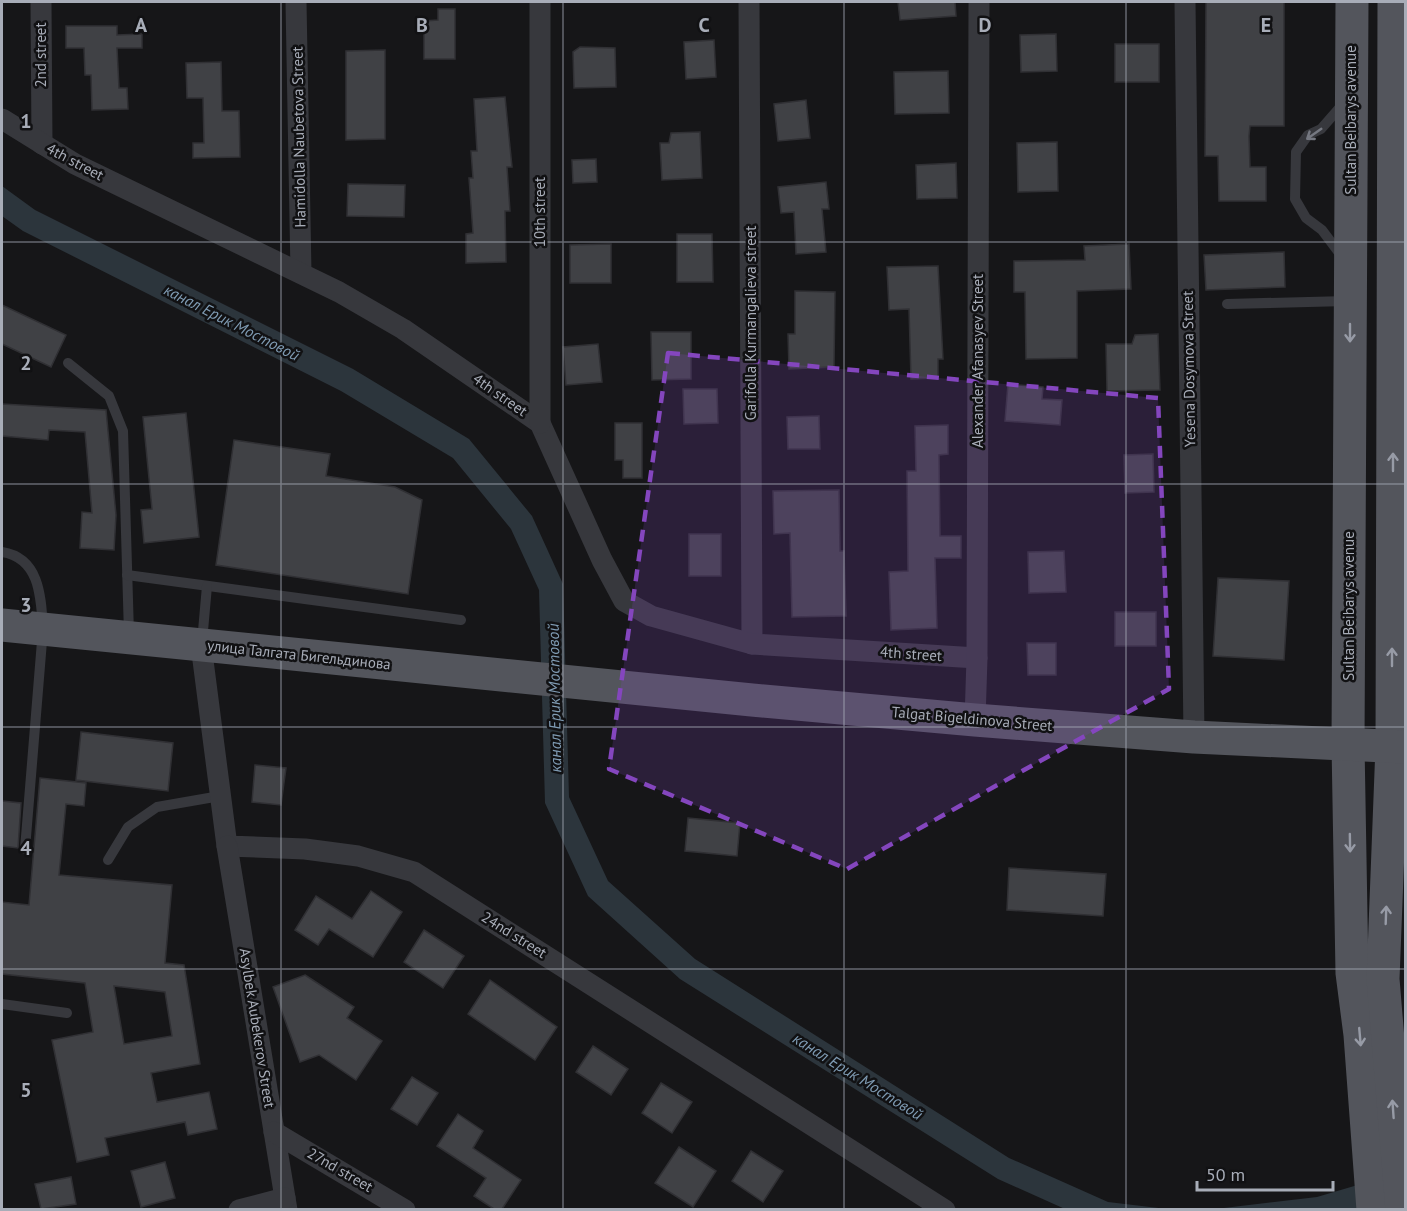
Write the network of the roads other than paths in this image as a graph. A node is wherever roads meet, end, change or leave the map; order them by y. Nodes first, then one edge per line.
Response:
1 (41, 2) edge
2 (296, 2) edge
3 (540, 2) edge
4 (749, 2) edge
5 (979, 2) edge
6 (1185, 2) edge
7 (1352, 2) edge
8 (1394, 2) edge
9 (1352, 90) junction
10 (2, 119) edge
11 (42, 144) junction
12 (301, 273) junction
13 (1351, 288) junction
14 (1227, 304) dead end
15 (68, 363) dead end
16 (540, 423) junction
17 (2, 552) edge
18 (127, 575) junction
19 (207, 586) junction
20 (461, 620) dead end
21 (2, 625) edge
22 (43, 629) junction
23 (129, 638) junction
24 (752, 644) junction
25 (201, 645) junction
26 (977, 658) junction
27 (597, 684) joint
28 (1348, 706) junction
29 (975, 720) junction
30 (1194, 737) junction
31 (1401, 740) edge
32 (1300, 742) junction
33 (1348, 744) junction
34 (1406, 777) edge
35 (220, 796) junction
36 (1349, 802) junction
37 (1390, 811) junction
38 (227, 846) junction
39 (25, 849) dead end
40 (108, 861) dead end
41 (2, 1004) edge
42 (67, 1013) dead end
43 (274, 1132) junction
44 (286, 1204) edge
45 (239, 1209) edge
46 (405, 1209) edge
47 (945, 1209) edge
48 (1373, 1209) edge
49 (1401, 1209) edge

1 - 11 street, 2nd street
2 - 12 street, Hamidolla Naubetova Street
3 - 16 street, 10th street
4 - 24 street, Garifolla Kurmangalieva street
5 - 26 street, Alexander Afanasyev Street
6 - 30 street, Yesena Dosymova Street
7 - 9 main road, Sultan Beibarys avenue
31 -> 8 main road
9 - 13 main road, Sultan Beibarys avenue
9 -> 13 lane
10 - 11 street, 4th street
11 - 12 street, 4th street
12 - 16 street, 4th street
13 - 14 lane
13 -> 28 main road, Sultan Beibarys avenue
15 - 18 lane
16 - 24 street, 4th street
17 - 22 lane
18 - 19 lane
18 - 23 lane
19 - 20 lane
19 - 25 lane
21 - 22 main road, улица Талгата Бигельдинова
22 - 23 main road, улица Талгата Бигельдинова
22 - 39 lane
23 - 25 main road, улица Талгата Бигельдинова
24 - 26 street, 4th street
25 - 27 main road, улица Талгата Бигельдинова
25 - 35 street
26 - 29 street, Alexander Afanasyev Street
27 - 29 main road, Talgat Bigeldinova Street
28 - 32 main road
28 - 33 main road, Sultan Beibarys avenue
29 - 30 main road, Talgat Bigeldinova Street
30 - 32 main road, Talgat Bigeldinova Street
31 - 33 main road, Talgat Bigeldinova Street
31 - 37 main road
32 - 33 main road, Talgat Bigeldinova Street
32 - 36 main road
33 - 36 main road, Sultan Beibarys avenue
34 - 37 main road
35 - 38 street
35 - 40 lane
36 -> 48 main road, Sultan Beibarys avenue
49 -> 37 main road
38 - 43 street, Asylbek Aubekerov Street
38 - 47 street, 24nd street
41 - 42 lane
43 - 44 street, Asylbek Aubekerov Street
43 - 46 street, 27nd street
44 - 45 street

